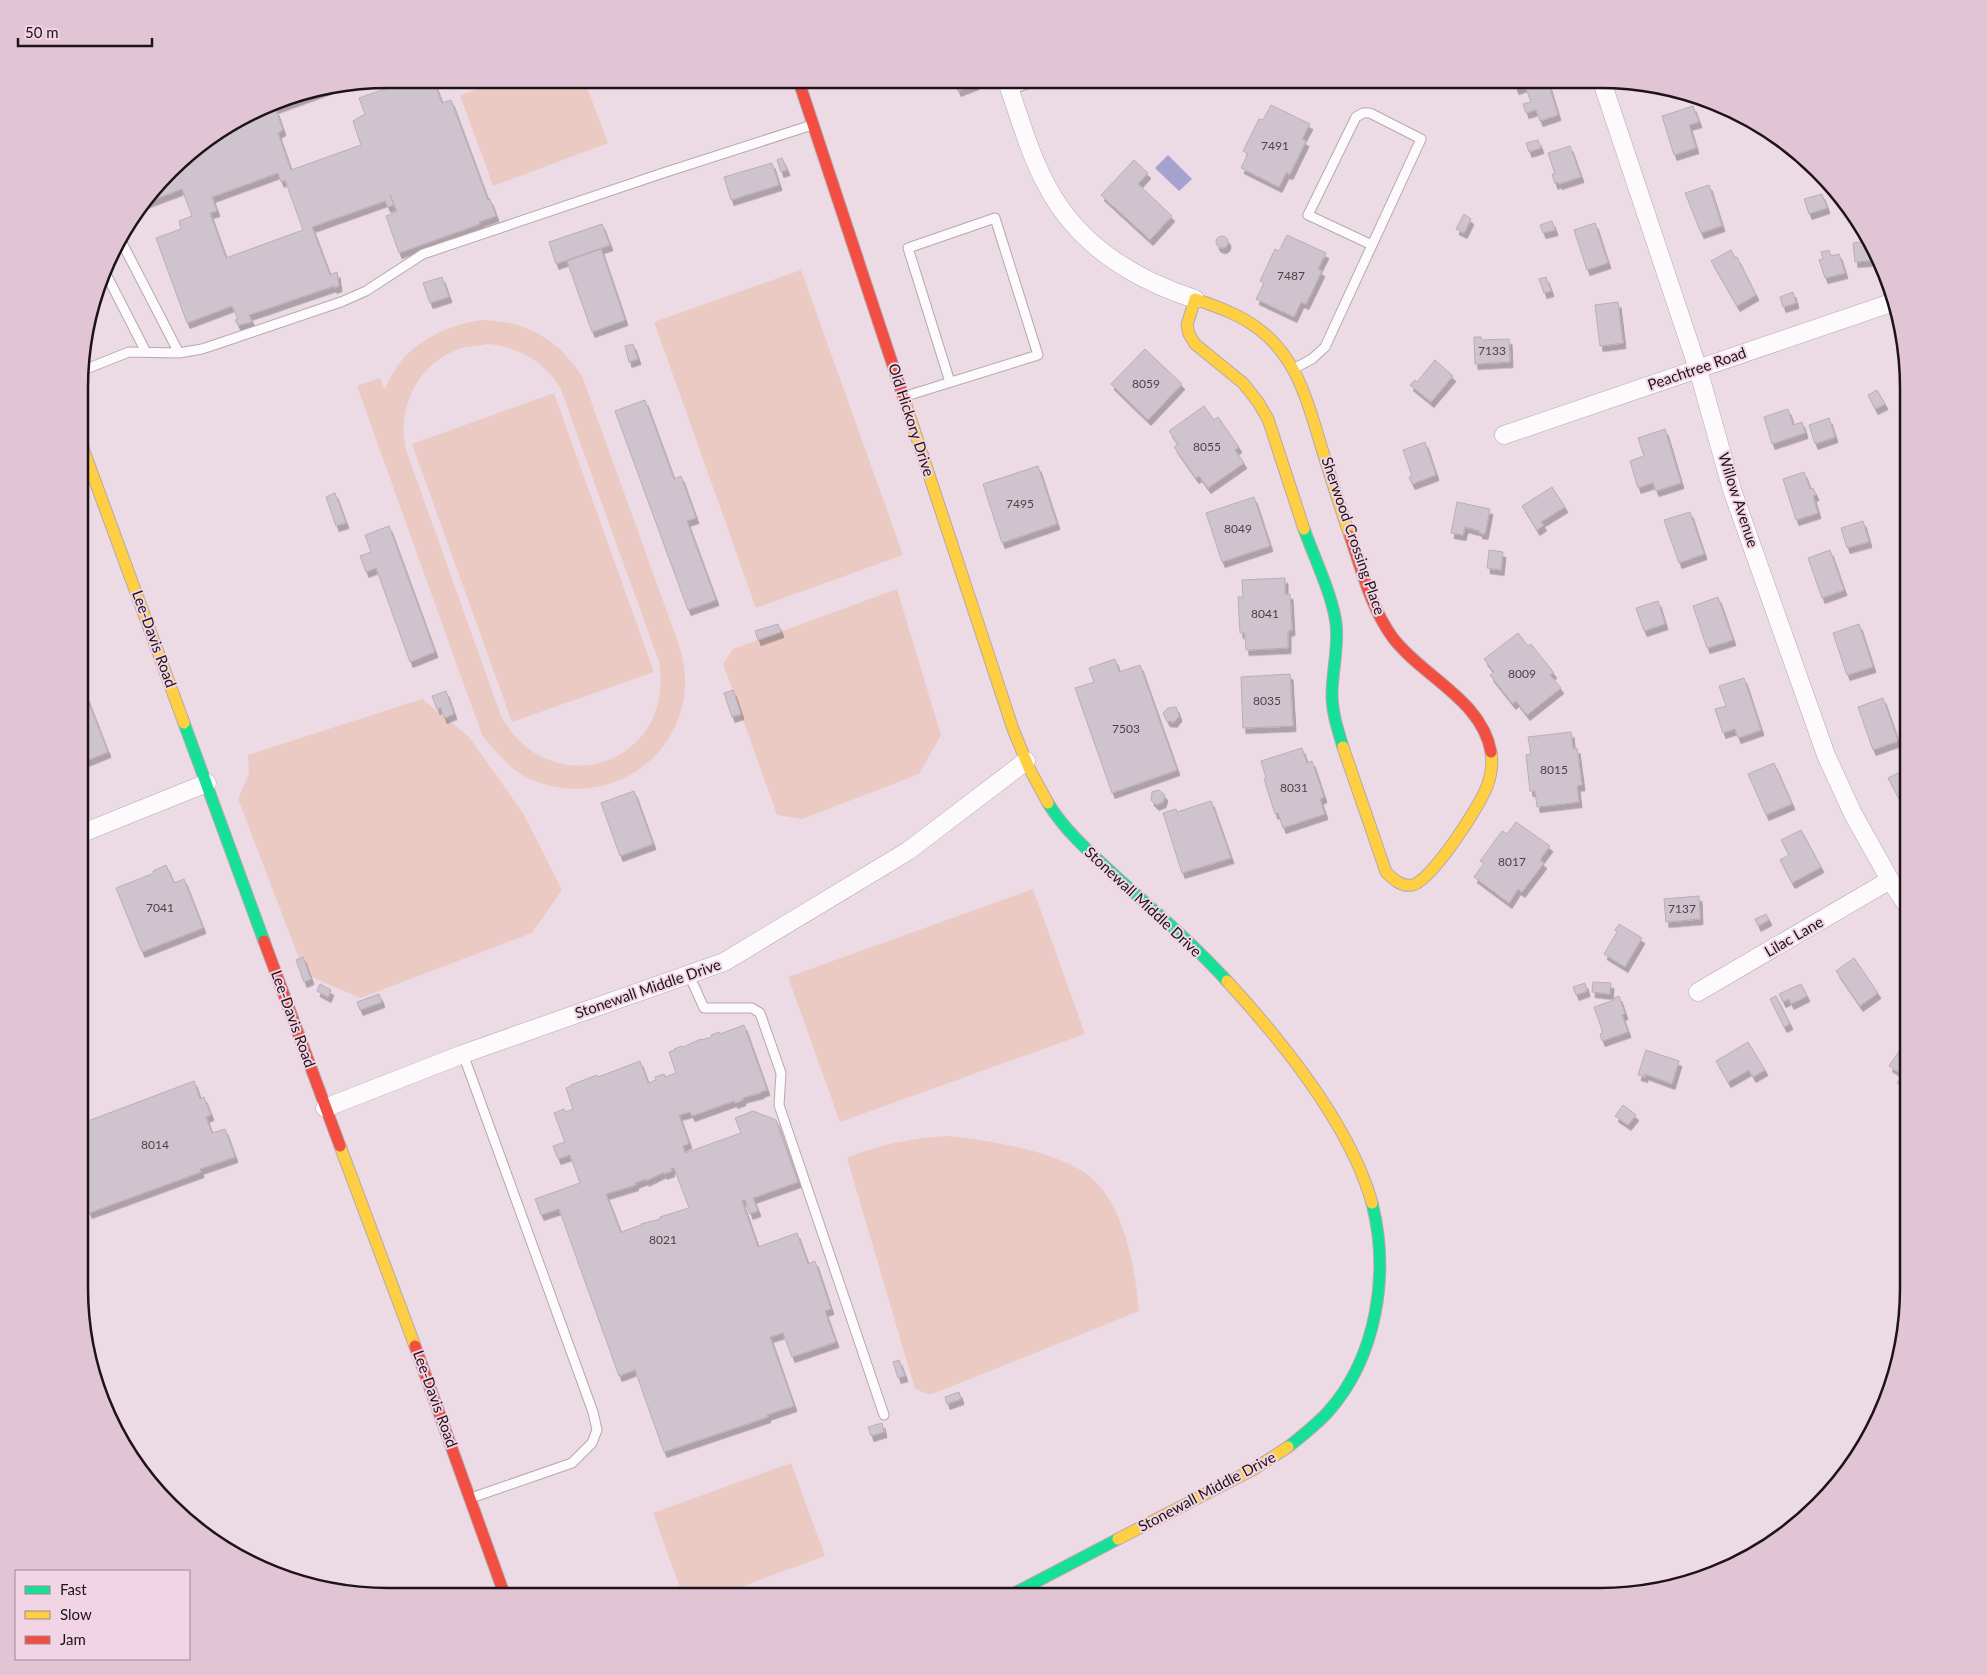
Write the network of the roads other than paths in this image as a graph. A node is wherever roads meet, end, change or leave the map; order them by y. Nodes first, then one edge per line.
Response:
1 (801, 88) edge
2 (1009, 88) edge
3 (1604, 88) edge
4 (814, 124) junction
5 (123, 245) edge
6 (1372, 245) junction
7 (108, 278) edge
8 (1195, 299) junction
9 (1887, 303) edge
10 (146, 352) junction
11 (179, 353) junction
12 (88, 368) edge
13 (1295, 368) junction
14 (1698, 369) junction
15 (950, 382) junction
16 (903, 397) junction
17 (1504, 435) dead end
18 (88, 462) edge
19 (1026, 761) junction
20 (206, 783) junction
21 (88, 831) edge
22 (1890, 880) junction
23 (1900, 895) edge
24 (689, 975) junction
25 (1698, 992) dead end
26 (463, 1054) junction
27 (325, 1108) junction
28 (884, 1415) dead end
29 (470, 1498) junction
30 (502, 1588) edge
31 (1024, 1588) edge

1 - 4 street, Old Hickory Drive
2 - 8 street, Sherwood Crossing Place
3 - 14 street, Willow Avenue
4 - 11 lane
4 - 16 street, Old Hickory Drive
5 - 11 lane
6 - 6 lane
6 - 13 lane
7 - 10 lane
8 - 13 street, Sherwood Crossing Place
8 - 13 street, Sherwood Crossing Place
9 - 14 street, Peachtree Road
10 - 11 lane
10 - 12 lane
14 - 17 street, Peachtree Road
14 - 22 street, Willow Avenue
15 - 15 lane
15 - 16 lane
16 - 19 street, Old Hickory Drive
18 - 20 street, Lee-Davis Road
19 - 24 street, Stonewall Middle Drive
19 - 31 street, Stonewall Middle Drive
20 - 21 street
20 - 27 street, Lee-Davis Road
22 - 23 street, Willow Avenue
22 - 25 street, Lilac Lane
24 - 26 street, Stonewall Middle Drive
24 - 28 lane
26 - 27 street, Stonewall Middle Drive
26 - 29 lane
27 - 29 street, Lee-Davis Road
29 - 30 street, Lee-Davis Road

